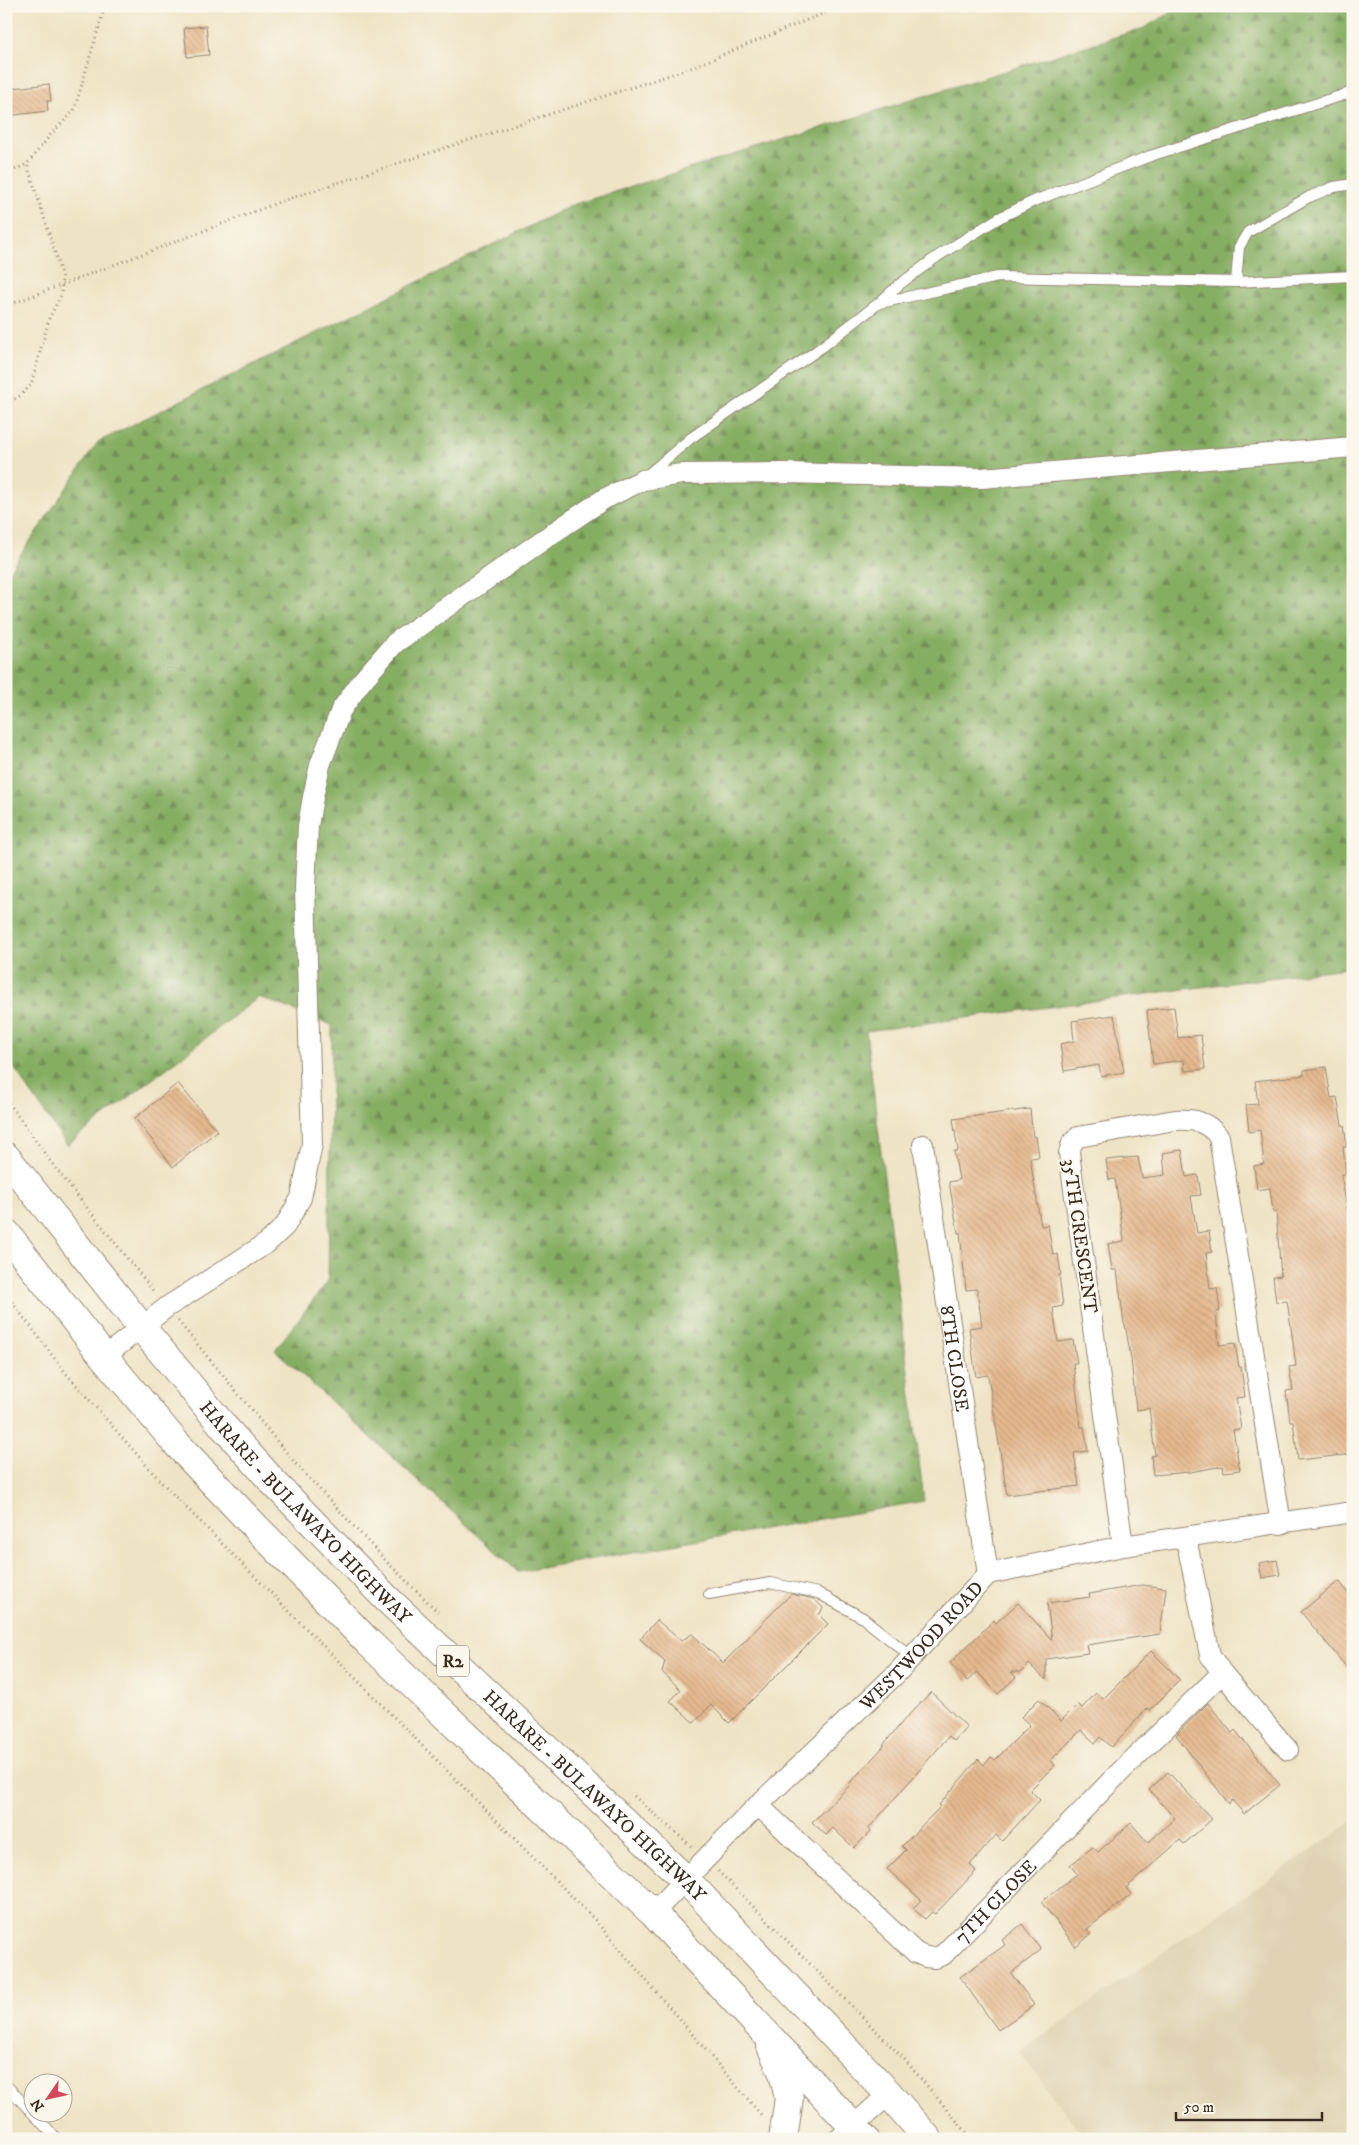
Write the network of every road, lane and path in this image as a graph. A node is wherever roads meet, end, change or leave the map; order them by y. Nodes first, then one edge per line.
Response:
1 (105, 6) edge
2 (841, 6) edge
3 (1353, 92) edge
4 (27, 164) junction
5 (6, 174) edge
6 (1353, 184) edge
7 (1353, 276) edge
8 (1236, 282) junction
9 (62, 284) junction
10 (879, 303) junction
11 (6, 306) edge
12 (6, 404) edge
13 (1353, 448) edge
14 (643, 480) junction
15 (6, 1099) edge
16 (923, 1144) dead end
17 (6, 1157) edge
18 (6, 1233) edge
19 (6, 1294) edge
20 (167, 1307) junction
21 (142, 1328) junction
22 (104, 1357) junction
23 (1353, 1512) edge
24 (1280, 1524) junction
25 (1186, 1538) junction
26 (1123, 1546) junction
27 (988, 1574) junction
28 (709, 1594) dead end
29 (444, 1618) dead end
30 (912, 1657) junction
31 (1222, 1673) junction
32 (1288, 1750) dead end
33 (626, 1790) dead end
34 (758, 1805) junction
35 (704, 1858) junction
36 (685, 1879) junction
37 (653, 1912) junction
38 (763, 2028) junction
39 (6, 2085) edge
40 (889, 2094) junction
41 (776, 2131) edge
42 (852, 2134) edge
43 (57, 2139) edge
44 (928, 2139) edge
45 (972, 2139) edge

1 - 4 path
2 - 9 path
3 - 10 lane
4 - 5 path
4 - 9 path
6 - 8 lane
7 - 8 lane
8 - 10 lane
9 - 11 path
9 - 12 path
10 - 14 lane
13 - 14 street
14 - 20 street
15 - 20 path
16 - 27 street, 8TH CLOSE
17 - 21 highway, HARARE - BULAWAYO HIGHWAY / R2
18 - 22 highway, R2
19 - 41 path
20 - 21 street
20 - 29 path
21 - 22 street
21 - 36 highway, HARARE - BULAWAYO HIGHWAY / R2
22 - 37 highway, R2
23 - 24 street, WESTWOOD ROAD
24 - 25 street, WESTWOOD ROAD
24 - 26 street, 35TH CRESCENT
25 - 26 street, WESTWOOD ROAD
25 - 31 street
26 - 27 street, WESTWOOD ROAD
27 - 30 street, WESTWOOD ROAD
28 - 30 lane
30 - 34 street, WESTWOOD ROAD
31 - 32 street
31 - 34 street, 7TH CLOSE
33 - 35 path
34 - 35 street, WESTWOOD ROAD
35 - 36 street, WESTWOOD ROAD
35 - 45 path
36 - 37 street, WESTWOOD ROAD
36 - 40 highway, HARARE - BULAWAYO HIGHWAY / R2
37 - 38 highway, R2
38 - 41 highway
38 - 42 highway, R2
39 - 43 lane
40 - 42 street
40 - 44 highway, HARARE - BULAWAYO HIGHWAY / R2

